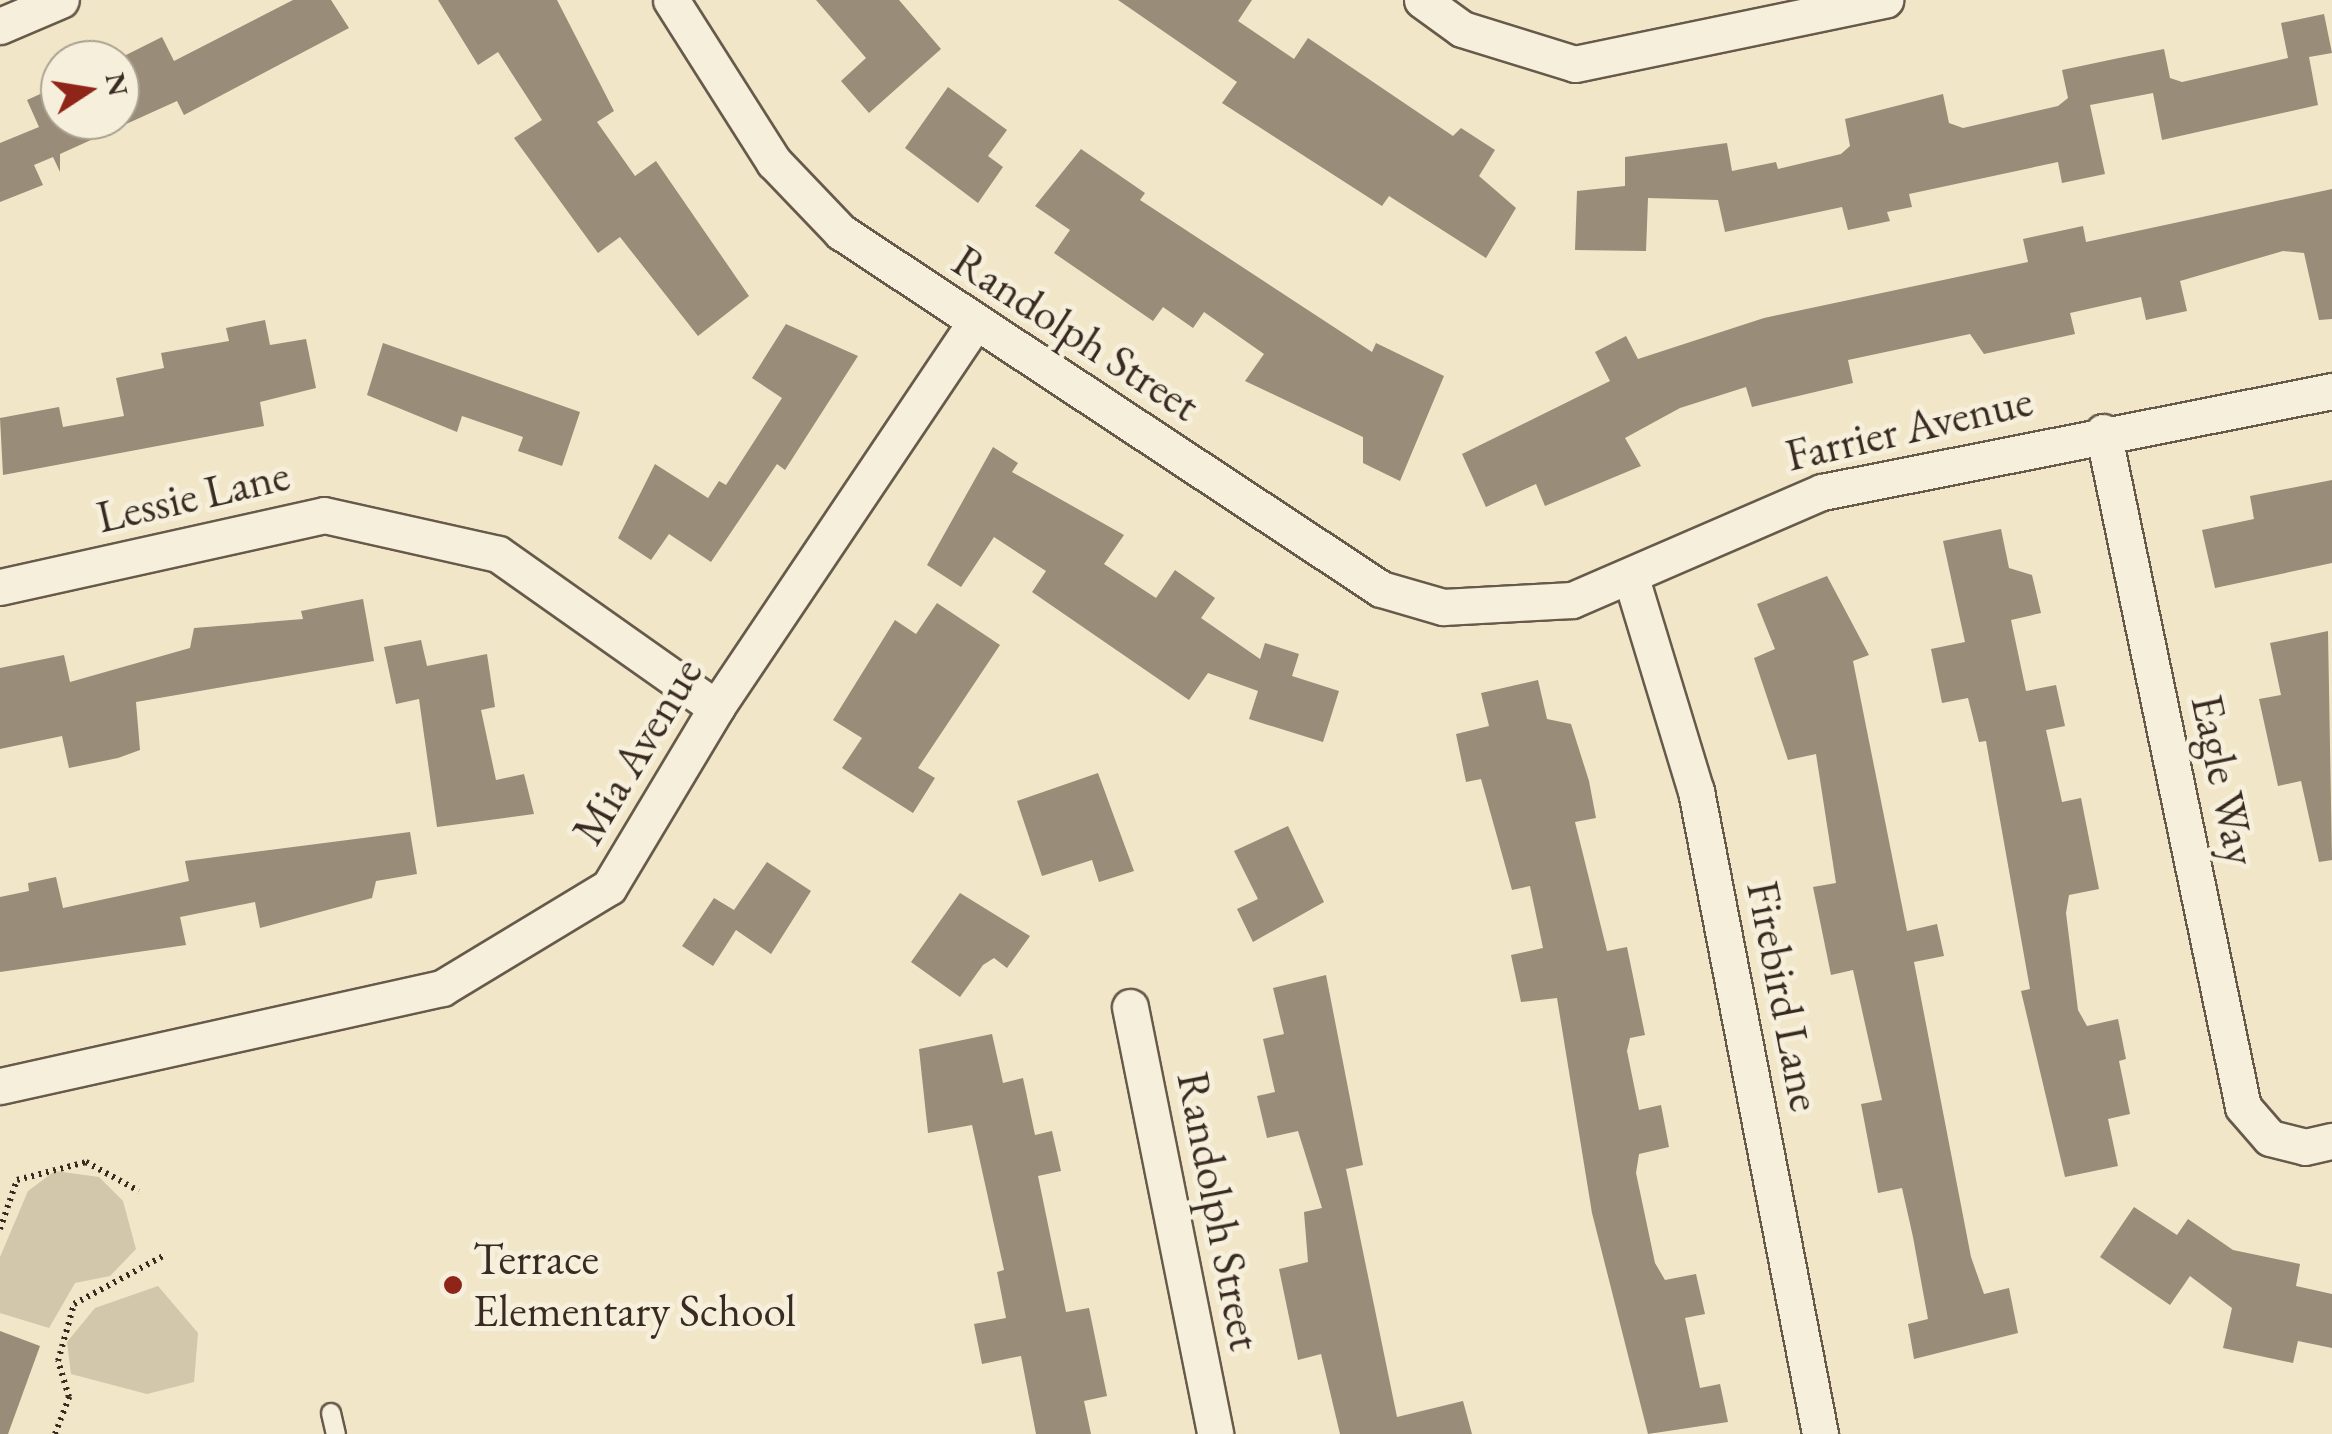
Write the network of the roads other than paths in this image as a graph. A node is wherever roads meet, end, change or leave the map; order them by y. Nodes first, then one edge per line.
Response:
1 (60, 0) edge
2 (671, 0) edge
3 (1422, 0) edge
4 (1886, 0) edge
5 (0, 26) edge
6 (973, 325) junction
7 (2332, 391) edge
8 (2103, 432) junction
9 (1632, 581) junction
10 (0, 587) edge
11 (1524, 607) joint
12 (716, 708) junction
13 (1130, 1006) dead end
14 (0, 1086) edge
15 (2332, 1141) edge
16 (331, 1413) dead end
17 (336, 1434) edge
18 (1215, 1434) edge
19 (1820, 1434) edge

1 - 5 street
2 - 6 street, Randolph Street
3 - 4 street
6 - 11 street, Randolph Street
6 - 12 street, Mia Avenue
7 - 8 street, Farrier Avenue
8 - 9 street, Farrier Avenue
8 - 15 street, Eagle Way
9 - 11 street, Farrier Avenue
9 - 19 street, Firebird Lane
10 - 12 street, Lessie Lane
12 - 14 street, Mia Avenue
13 - 18 street, Randolph Street
16 - 17 lane

